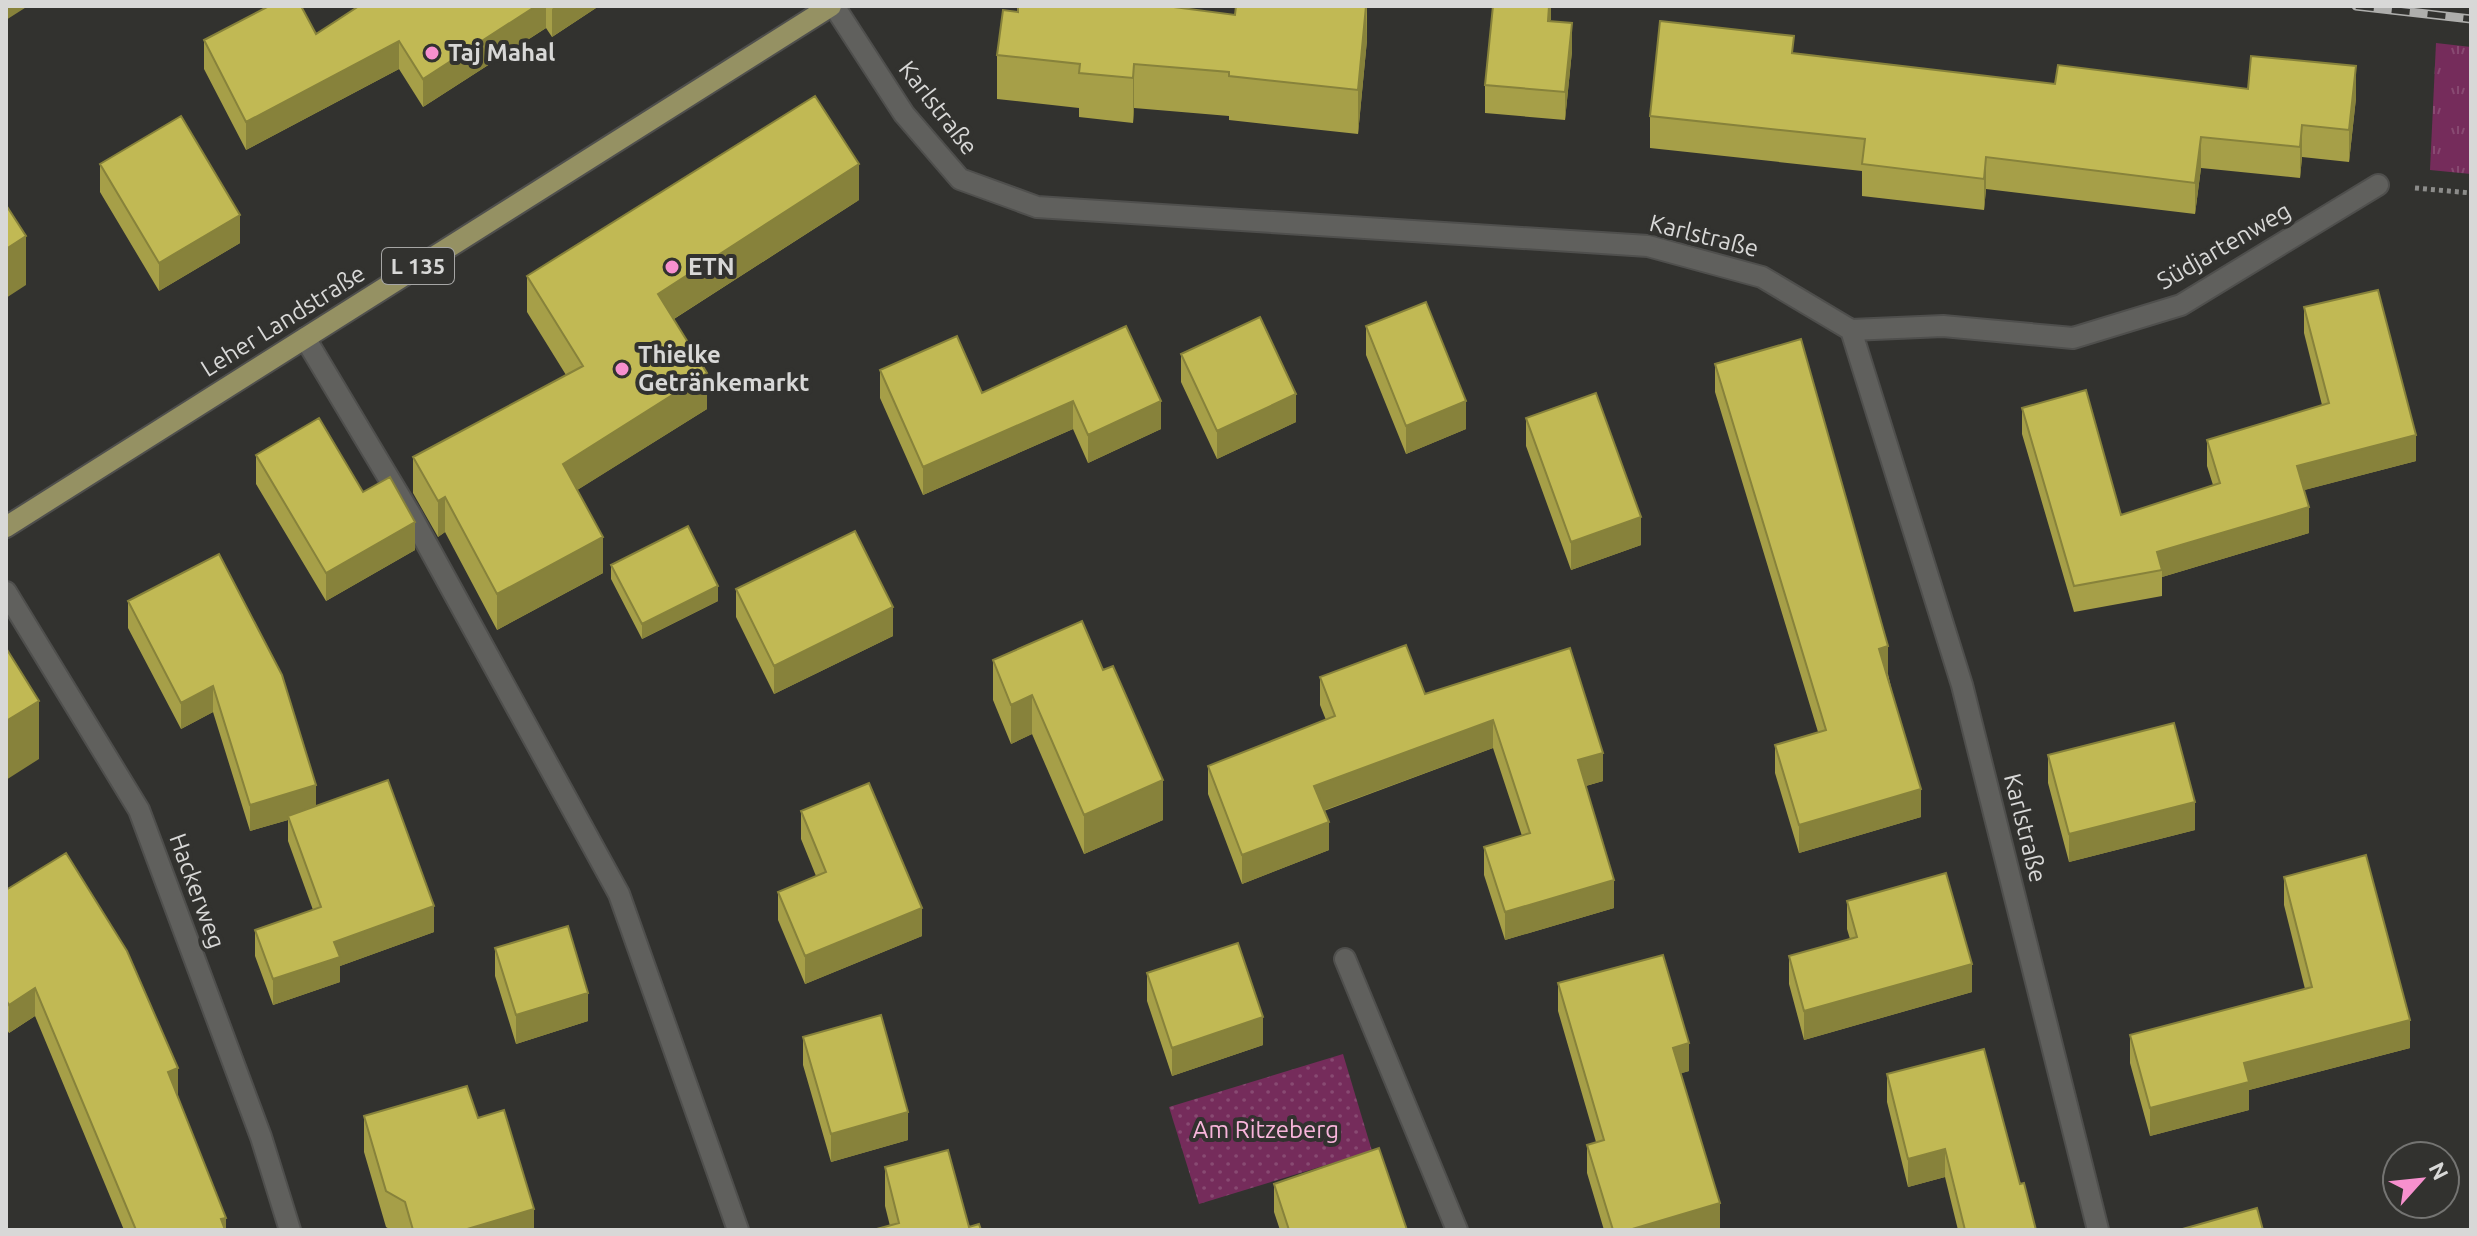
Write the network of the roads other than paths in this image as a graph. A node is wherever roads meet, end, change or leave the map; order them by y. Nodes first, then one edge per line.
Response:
1 (832, 6) edge
2 (2378, 185) road end
3 (1851, 330) junction
4 (305, 338) junction
5 (6, 527) edge
6 (6, 592) edge
7 (1345, 959) dead end
8 (290, 1230) edge
9 (738, 1230) edge
10 (1457, 1230) edge
11 (2098, 1230) edge

1 - 3 street, Karlstraße
1 - 4 main road, Leher Landstraße / L 135
2 - 3 street, Südjartenweg
3 - 11 street, Karlstraße
4 - 5 main road, Leher Landstraße / L 135
4 - 9 street
6 - 8 street, Hackerweg
7 - 10 street

